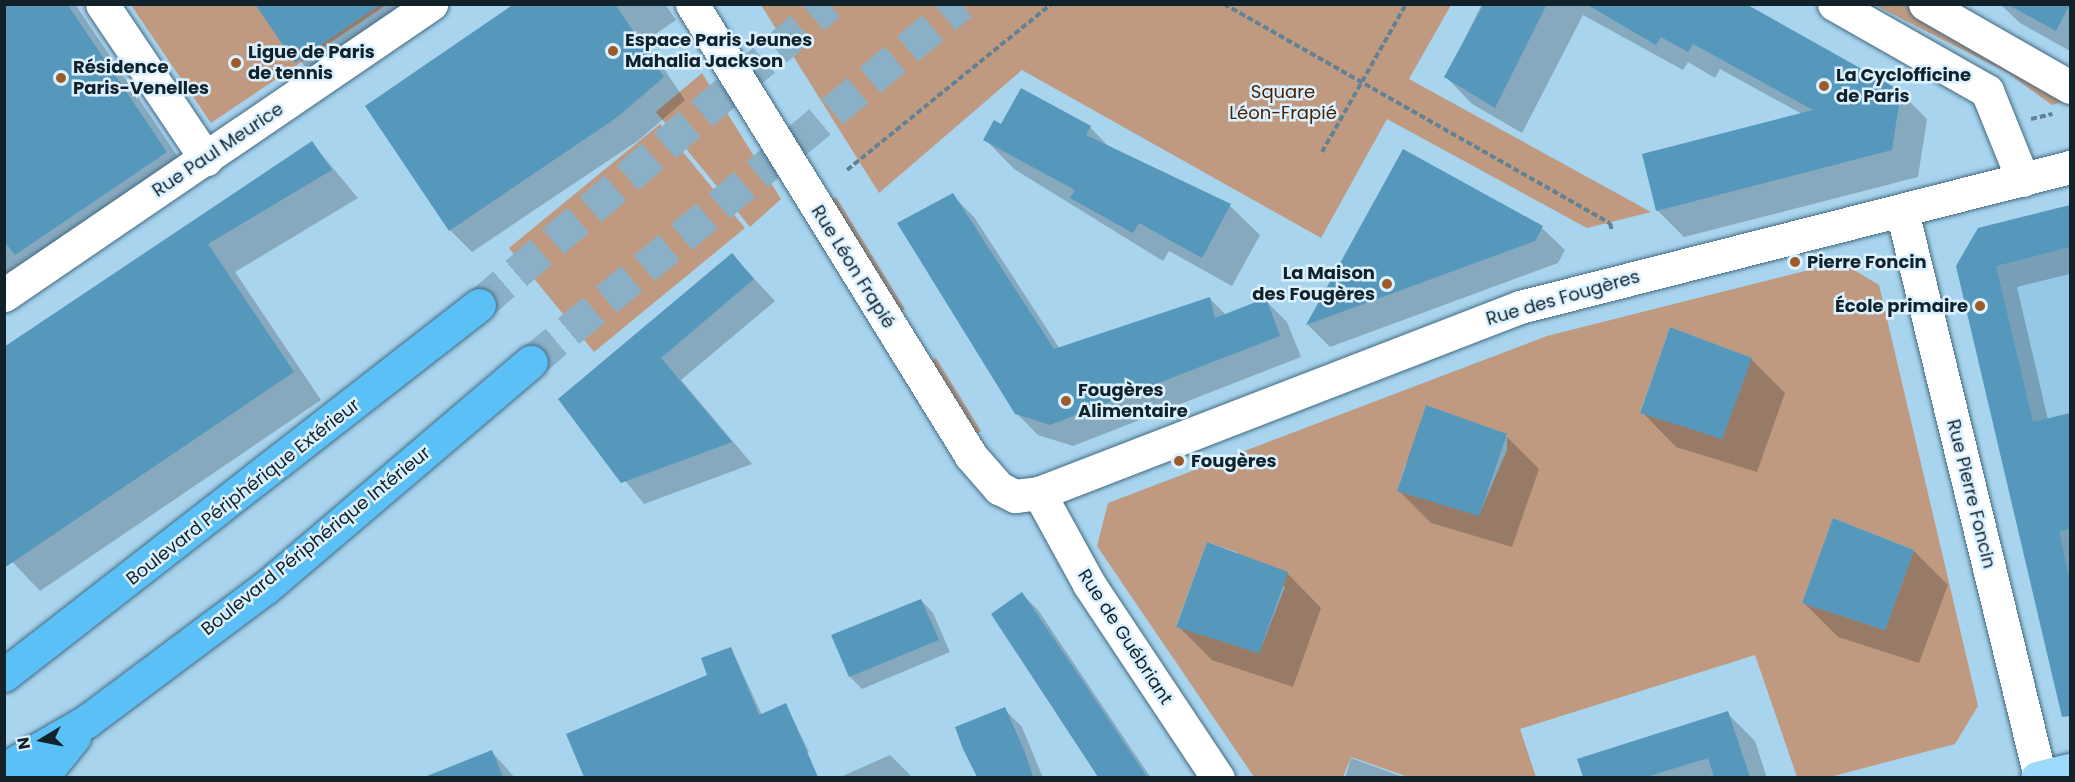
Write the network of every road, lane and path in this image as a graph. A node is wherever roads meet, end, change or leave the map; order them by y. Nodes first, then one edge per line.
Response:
1 (102, 4) edge
2 (431, 4) edge
3 (692, 4) edge
4 (1051, 4) edge
5 (1224, 4) edge
6 (1406, 4) edge
7 (1834, 4) edge
8 (1925, 4) edge
9 (1364, 81) junction
10 (2066, 99) edge
11 (2022, 122) dead end
12 (1322, 152) dead end
13 (206, 159) junction
14 (2070, 167) edge
15 (847, 170) dead end
16 (2023, 180) junction
17 (1902, 211) junction
18 (1612, 231) dead end
19 (4, 295) edge
20 (479, 305) tunnel mouth
21 (531, 362) tunnel mouth
22 (1039, 493) junction
23 (4, 675) edge
24 (87, 721) junction
25 (4, 770) edge
26 (2070, 770) edge
27 (41, 777) edge
28 (1218, 777) edge
29 (2038, 777) edge

1 - 13 street
2 - 13 street, Rue Paul Meurice
3 - 22 street, Rue Léon Frapié
4 - 15 path
5 - 9 path
6 - 9 path
7 - 16 street
8 - 10 street
9 - 12 path
9 - 18 path
10 - 11 path
13 - 19 street, Rue Paul Meurice
14 - 16 street, Rue des Fougères
16 - 17 street, Rue des Fougères
17 - 22 street, Rue des Fougères
17 - 29 street, Rue Pierre Foncin
20 - 23 highway, Boulevard Périphérique Extérieur
21 - 24 highway, Boulevard Périphérique Intérieur
22 - 28 street, Rue de Guébriant
24 - 25 highway, Boulevard Périphérique Intérieur
24 - 27 highway
26 - 29 main road

